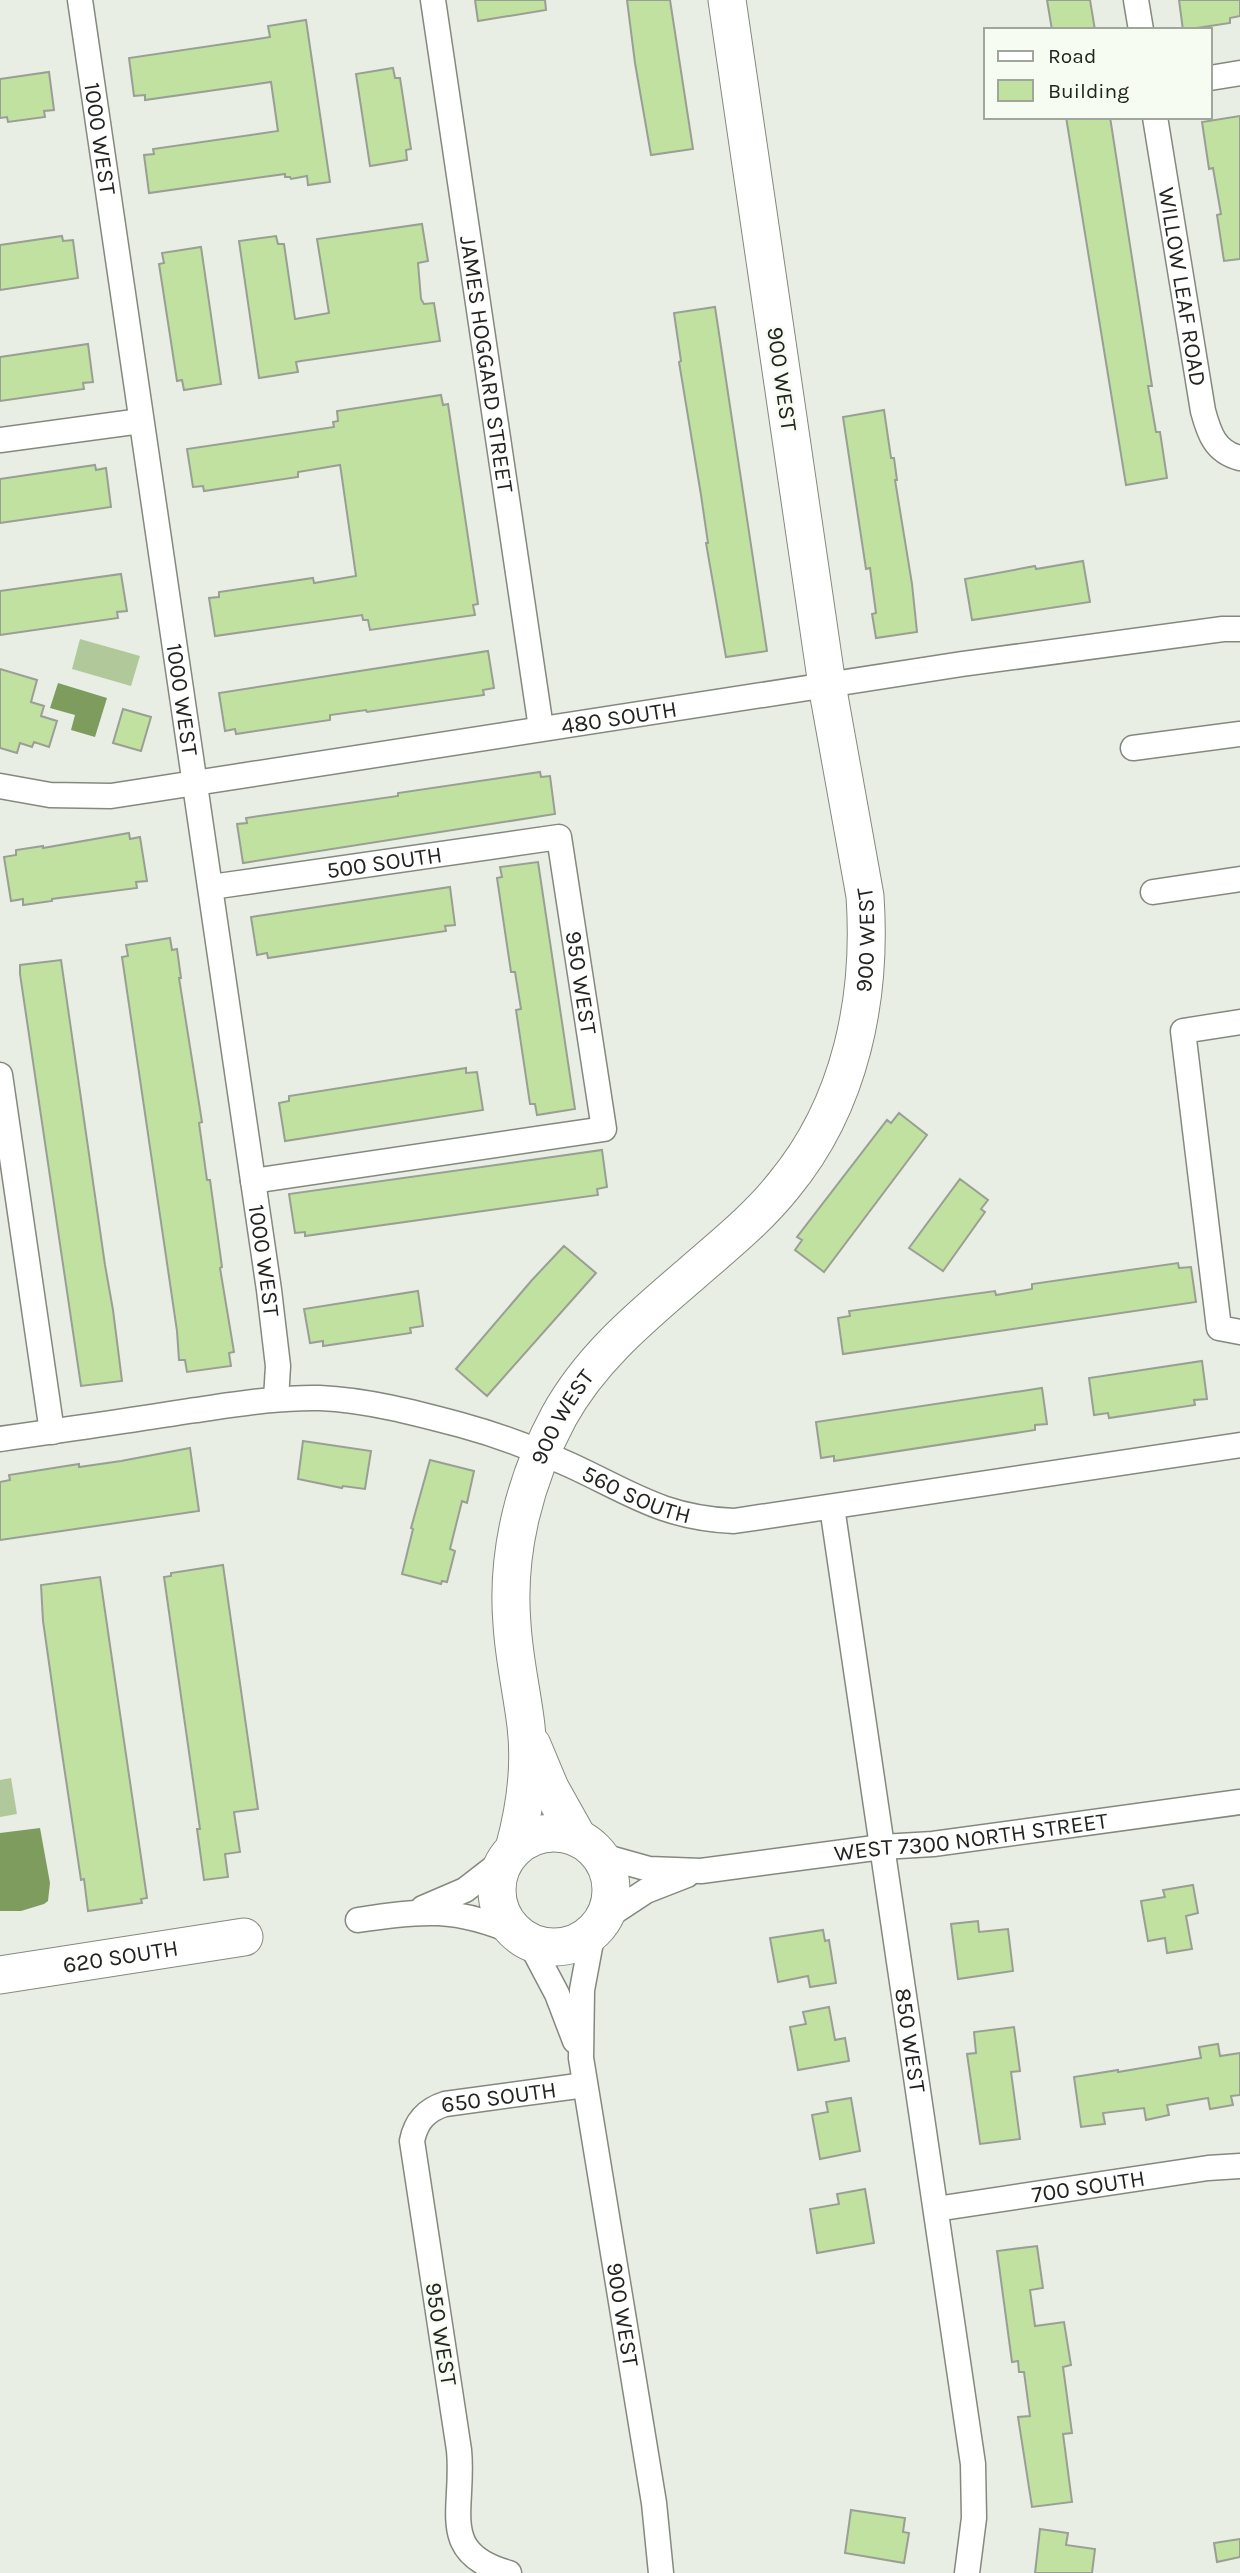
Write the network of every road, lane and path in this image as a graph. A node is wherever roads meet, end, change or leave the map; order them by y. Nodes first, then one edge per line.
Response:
1 (80, 0) edge
2 (433, 0) edge
3 (727, 0) edge
4 (1136, 0) edge
5 (1141, 28) edge
6 (1240, 74) edge
7 (1212, 78) edge
8 (1155, 119) edge
9 (141, 421) junction
10 (0, 440) edge
11 (1231, 455) edge
12 (1240, 629) edge
13 (827, 685) junction
14 (541, 728) junction
15 (1240, 734) edge
16 (1133, 748) dead end
17 (197, 784) junction
18 (0, 786) edge
19 (559, 837) joint
20 (1240, 879) edge
21 (211, 887) junction
22 (1153, 892) dead end
23 (1240, 1022) edge
24 (0, 1075) edge
25 (253, 1181) junction
26 (1240, 1332) edge
27 (276, 1399) junction
28 (52, 1432) junction
29 (0, 1439) edge
30 (1240, 1446) edge
31 (542, 1454) junction
32 (832, 1507) junction
33 (526, 1727) junction
34 (1240, 1802) edge
35 (589, 1847) junction
36 (883, 1847) junction
37 (510, 1854) junction
38 (701, 1871) junction
39 (415, 1911) junction
40 (358, 1920) dead end
41 (598, 1925) junction
42 (244, 1937) dead end
43 (523, 1937) junction
44 (0, 1975) edge
45 (581, 2058) junction
46 (585, 2085) junction
47 (419, 2122) joint
48 (1240, 2166) edge
49 (936, 2210) junction
50 (509, 2573) edge
51 (661, 2573) edge
52 (967, 2573) edge

1 - 9 street, 1000 WEST
2 - 14 street, JAMES HOGGARD STREET
3 - 13 street, 900 WEST
4 - 5 street
6 - 7 street
8 - 11 street, WILLOW LEAF ROAD
9 - 10 street
9 - 17 street, 1000 WEST
12 - 13 street, 480 SOUTH
13 - 14 street, 480 SOUTH
13 - 31 street, 900 WEST
14 - 17 street, 480 SOUTH
15 - 16 street
17 - 18 street, 480 SOUTH
17 - 21 street, 1000 WEST
19 - 21 street, 500 SOUTH
19 - 25 street, 950 WEST
20 - 22 street
21 - 25 street, 1000 WEST
23 - 26 street
24 - 28 street
25 - 27 street, 1000 WEST
27 - 28 street, 560 SOUTH
27 - 31 street, 560 SOUTH
28 - 29 street, 560 SOUTH
30 - 32 street, 560 SOUTH
31 - 32 street, 560 SOUTH
31 - 33 street, 900 WEST
32 - 36 street, 850 WEST
33 - 35 street, 900 WEST
33 - 37 street, 900 WEST
34 - 36 street, WEST 7300 NORTH STREET
35 - 37 street
35 - 38 street, WEST 7300 NORTH STREET
35 - 41 street
36 - 38 street, WEST 7300 NORTH STREET
36 - 49 street, 850 WEST
37 - 39 street
37 - 43 street
38 - 41 street, WEST 7300 NORTH STREET
39 - 40 street
39 - 43 street
41 - 43 street
41 - 45 street, 900 WEST
42 - 44 street, 620 SOUTH
43 - 45 street, 900 WEST
45 - 46 street, 900 WEST
46 - 47 street, 650 SOUTH
46 - 51 street, 900 WEST
47 - 50 street, 950 WEST
48 - 49 street, 700 SOUTH
49 - 52 street, 850 WEST

